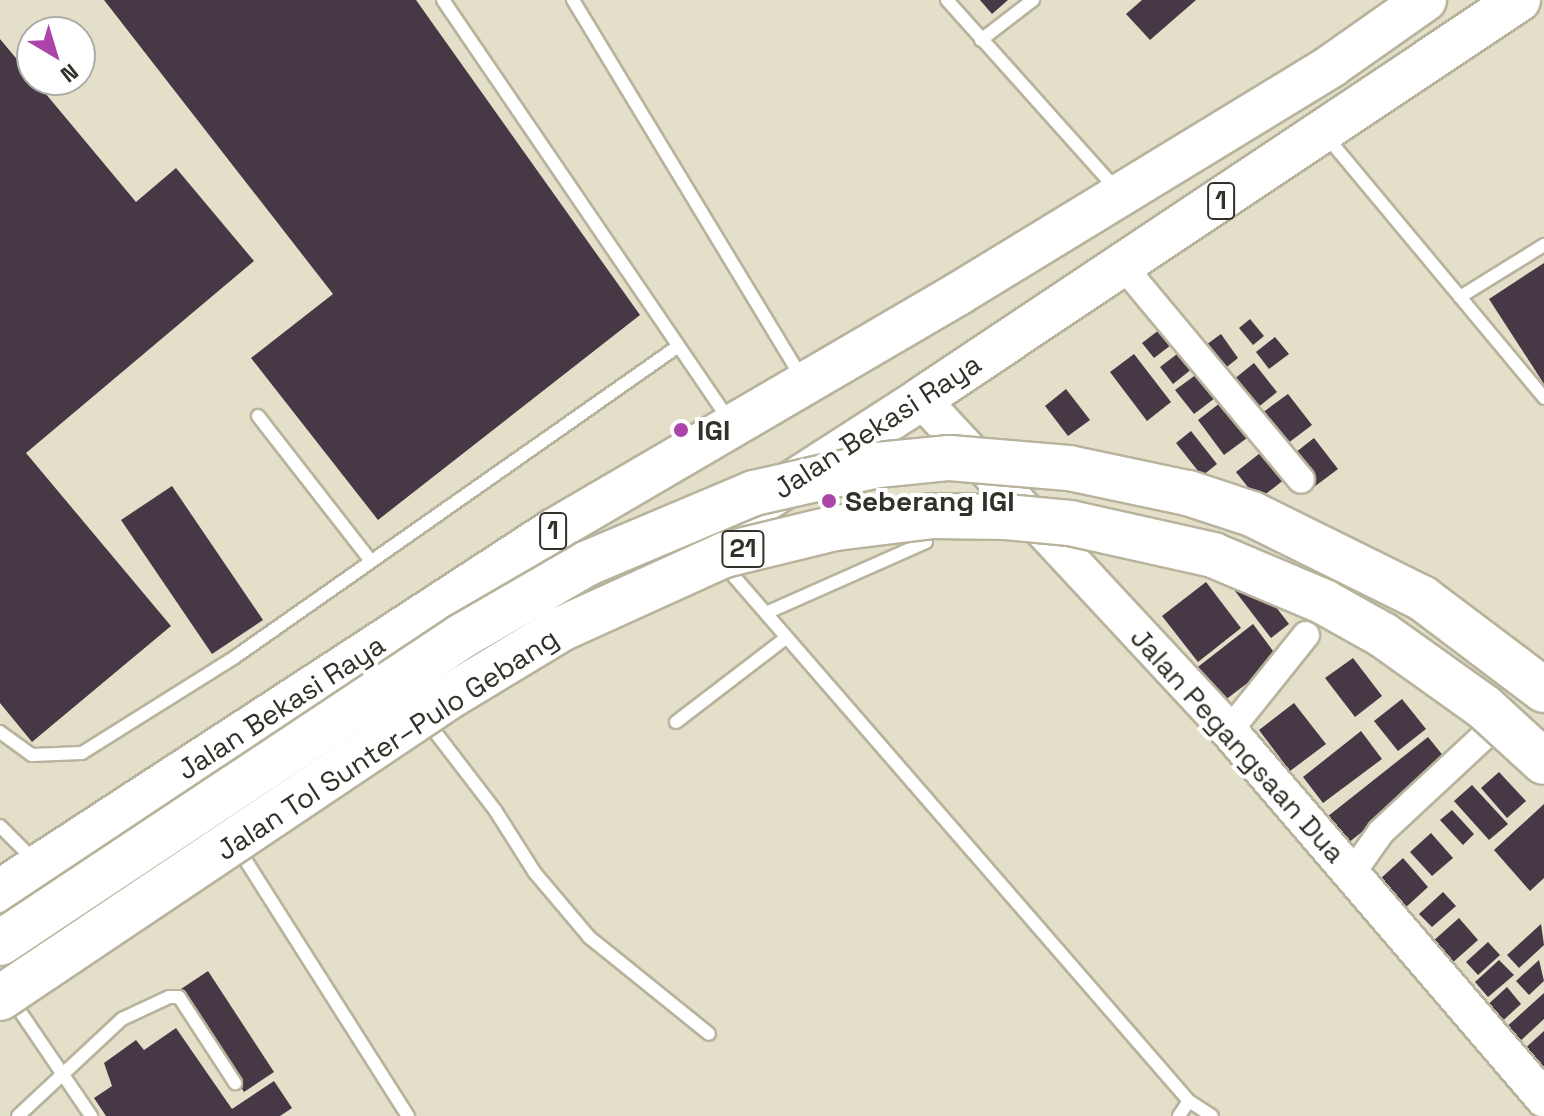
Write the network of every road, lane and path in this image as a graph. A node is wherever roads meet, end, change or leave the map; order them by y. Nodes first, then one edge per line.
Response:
1 (443, 0) edge
2 (573, 0) edge
3 (947, 0) edge
4 (1033, 0) edge
5 (1425, 0) edge
6 (1519, 0) edge
7 (981, 40) junction
8 (1323, 133) junction
9 (1120, 193) junction
10 (1544, 245) edge
11 (1123, 266) junction
12 (1460, 297) junction
13 (677, 347) junction
14 (806, 384) junction
15 (1544, 398) edge
16 (921, 399) junction
17 (258, 416) dead end
18 (732, 423) junction
19 (1301, 480) dead end
20 (703, 537) junction
21 (926, 542) dead end
22 (371, 561) junction
23 (766, 613) junction
24 (1306, 635) dead end
25 (786, 638) junction
26 (1544, 690) edge
27 (676, 722) dead end
28 (429, 724) junction
29 (1229, 731) junction
30 (0, 732) edge
31 (1482, 738) dead end
32 (1544, 762) edge
33 (0, 826) edge
34 (241, 853) junction
35 (40, 866) junction
36 (1352, 873) junction
37 (0, 891) edge
38 (0, 943) edge
39 (6, 1008) edge
40 (709, 1034) dead end
41 (65, 1077) junction
42 (235, 1083) dead end
43 (1544, 1099) edge
44 (1189, 1101) junction
45 (18, 1116) edge
46 (91, 1116) edge
47 (408, 1116) edge
48 (1179, 1116) edge
49 (1212, 1116) edge

1 - 13 lane
2 - 14 lane
3 - 7 lane
4 - 7 lane
5 - 9 highway, Jalan Bekasi Raya / 1
6 - 8 highway, Jalan Bekasi Raya / 1
7 - 9 lane
8 - 11 highway, Jalan Bekasi Raya / 1
8 - 12 lane
9 - 14 highway, Jalan Bekasi Raya / 1
10 - 12 lane
11 - 16 highway, Jalan Bekasi Raya / 1
11 - 19 street
12 - 15 lane
13 - 18 lane
13 - 22 lane
14 - 18 highway, Jalan Bekasi Raya / 1
16 - 20 highway, Jalan Bekasi Raya / 1
16 - 29 main road, Jalan Pegangsaan Dua
17 - 22 lane
18 - 35 highway, Jalan Bekasi Raya / 1
20 - 23 lane
20 - 28 highway, Jalan Bekasi Raya / 1
21 - 23 lane
22 - 30 lane
23 - 25 lane
24 - 29 street
25 - 27 lane
25 - 44 lane
26 - 38 highway, Jalan Tol Sunter–Pulo Gebang / 21, bridge
28 - 34 highway, Jalan Bekasi Raya / 1
28 - 40 lane
29 - 36 main road, Jalan Pegangsaan Dua
31 - 36 street
32 - 39 highway, Jalan Tol Sunter–Pulo Gebang / 21, bridge
33 - 35 lane
34 - 39 highway, Jalan Bekasi Raya / 1
34 - 47 lane
35 - 37 highway, Jalan Bekasi Raya / 1
36 - 43 main road, Jalan Pegangsaan Dua
39 - 41 lane
41 - 42 lane
41 - 45 lane
41 - 46 lane
44 - 48 lane
44 - 49 lane

